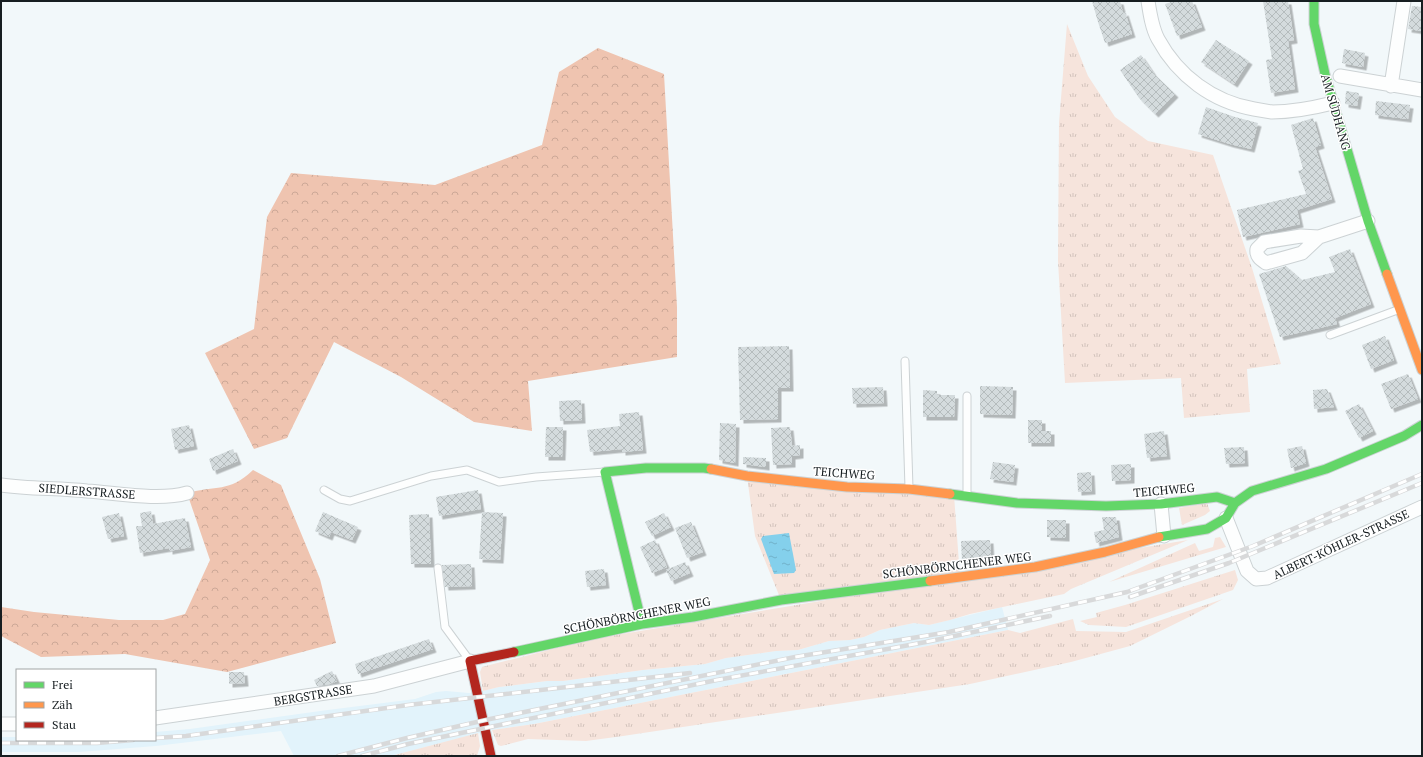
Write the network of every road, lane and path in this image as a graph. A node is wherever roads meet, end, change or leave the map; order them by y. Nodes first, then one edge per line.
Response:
1 (1148, 1) edge
2 (1314, 1) edge
3 (1404, 1) edge
4 (1340, 76) dead end
5 (1391, 86) junction
6 (1422, 90) edge
7 (1333, 103) junction
8 (1368, 221) junction
9 (1318, 237) dead end
10 (1400, 309) junction
11 (1330, 335) dead end
12 (905, 361) dead end
13 (1422, 370) edge
14 (967, 396) dead end
15 (1422, 425) edge
16 (605, 472) junction
17 (1, 486) edge
18 (909, 489) junction
19 (324, 490) dead end
20 (187, 493) dead end
21 (966, 497) junction
22 (1235, 502) junction
23 (1161, 504) junction
24 (1422, 507) edge
25 (1226, 518) junction
26 (1164, 536) junction
27 (438, 568) dead end
28 (642, 624) junction
29 (470, 661) junction
30 (156, 718) edge
31 (1, 724) edge
32 (16, 724) edge
33 (491, 756) edge

1 - 7 street
2 - 7 street, AM SÜDHANG
3 - 5 street
4 - 5 street
5 - 6 street
7 - 8 street, AM SÜDHANG
8 - 9 street
8 - 10 street, AM SÜDHANG
10 - 11 lane
10 - 13 street, AM SÜDHANG
12 - 18 lane
14 - 21 lane
15 - 22 street
16 - 18 street, TEICHWEG
16 - 19 lane
16 - 28 street
17 - 20 street, SIEDLERSTRASSE
18 - 21 street, TEICHWEG
21 - 23 street, TEICHWEG
22 - 23 street, TEICHWEG
22 - 25 street
23 - 26 street
24 - 25 street, ALBERT-KÖHLER-STRASSE
25 - 26 street, SCHÖNBÖRNCHENER WEG
26 - 28 street, SCHÖNBÖRNCHENER WEG
27 - 29 lane
28 - 29 street, SCHÖNBÖRNCHENER WEG
29 - 30 street, BERGSTRASSE
29 - 33 street
31 - 32 street

